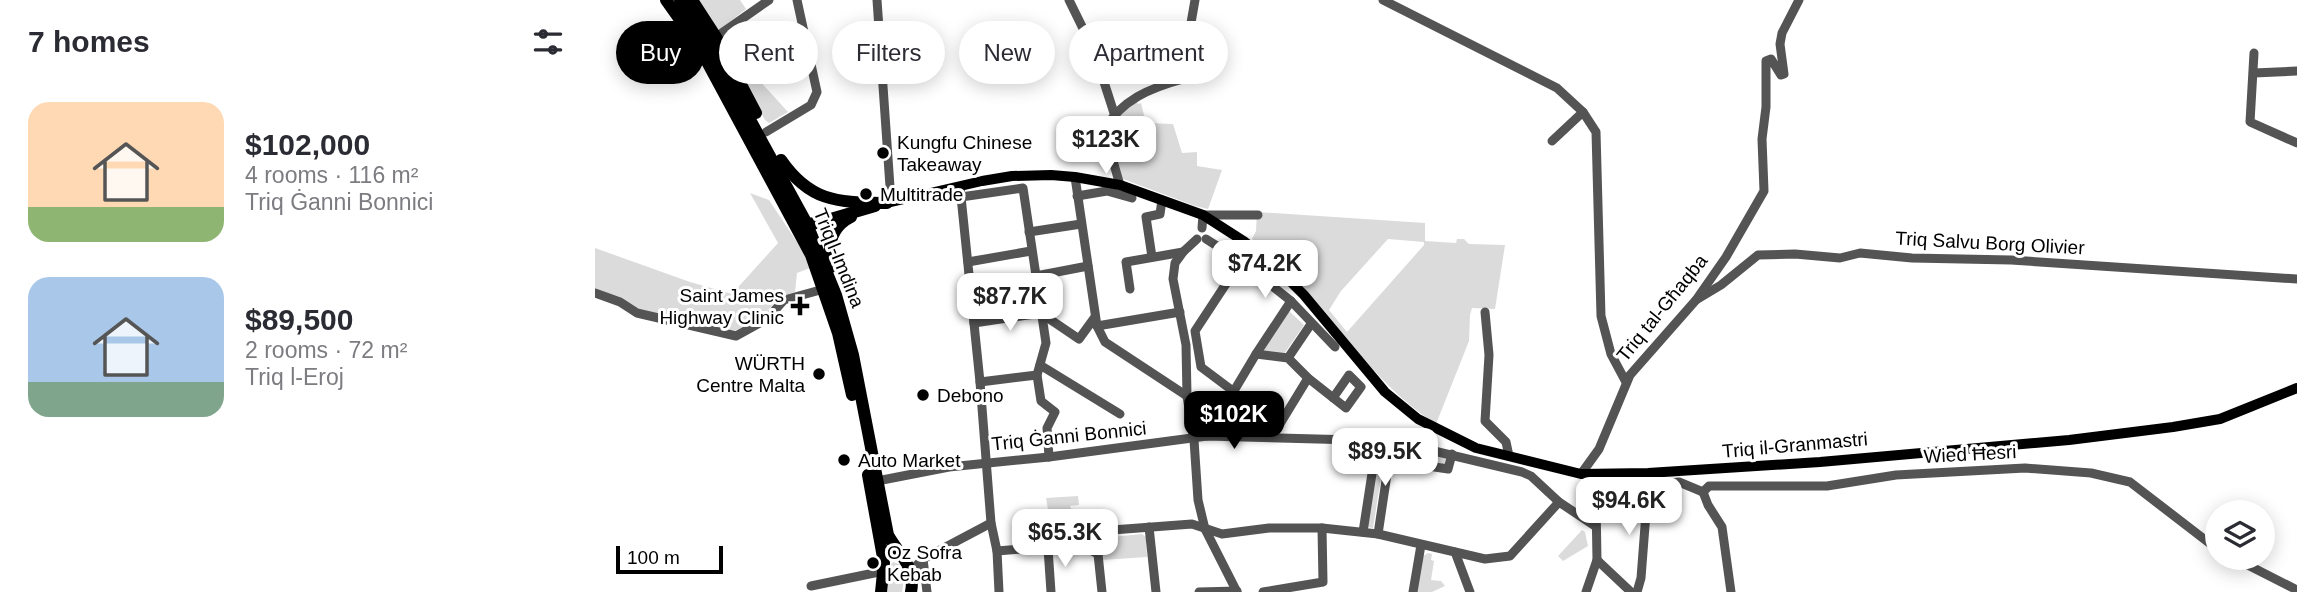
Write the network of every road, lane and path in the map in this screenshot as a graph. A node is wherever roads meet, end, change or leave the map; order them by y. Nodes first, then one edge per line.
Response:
1 (666, 0) edge
2 (681, 0) edge
3 (692, 0) edge
4 (769, 0) edge
5 (797, 0) edge
6 (877, 0) edge
7 (1069, 0) edge
8 (1195, 0) edge
9 (1383, 0) edge
10 (1799, 0) edge
11 (716, 37) junction
12 (2254, 53) dead end
13 (2297, 71) edge
14 (2254, 73) junction
15 (1583, 112) junction
16 (1114, 113) junction
17 (766, 132) junction
18 (750, 138) junction
19 (1552, 142) dead end
20 (2297, 143) edge
21 (781, 175) junction
22 (1075, 177) junction
23 (1120, 186) junction
24 (960, 192) junction
25 (1077, 196) junction
26 (1132, 198) dead end
27 (1162, 200) junction
28 (889, 202) junction
29 (1203, 215) junction
30 (1258, 215) dead end
31 (809, 224) junction
32 (1081, 224) junction
33 (1224, 228) junction
34 (1029, 232) junction
35 (1203, 235) junction
36 (1031, 251) junction
37 (1183, 252) junction
38 (1152, 257) junction
39 (1241, 261) junction
40 (968, 262) junction
41 (1088, 266) junction
42 (1036, 276) junction
43 (2297, 279) edge
44 (824, 289) junction
45 (1131, 289) dead end
46 (595, 293) edge
47 (836, 295) junction
48 (1696, 300) junction
49 (1291, 301) junction
50 (1180, 312) junction
51 (1486, 312) dead end
52 (1045, 315) junction
53 (1096, 321) junction
54 (974, 323) junction
55 (1311, 324) junction
56 (1335, 347) dead end
57 (1256, 354) junction
58 (1288, 359) junction
59 (1040, 365) junction
60 (1037, 375) junction
61 (1308, 378) junction
62 (1628, 379) junction
63 (980, 382) junction
64 (2297, 388) edge
65 (1233, 391) junction
66 (1330, 395) dead end
67 (1187, 396) junction
68 (1120, 414) dead end
69 (1207, 436) junction
70 (1272, 437) junction
71 (1194, 440) junction
72 (1377, 440) junction
73 (1392, 441) junction
74 (1452, 454) junction
75 (1509, 456) junction
76 (1049, 457) junction
77 (1389, 460) junction
78 (986, 463) junction
79 (1584, 474) junction
80 (1601, 475) junction
81 (877, 481) junction
82 (1648, 487) junction
83 (1703, 492) junction
84 (1559, 502) junction
85 (1596, 502) junction
86 (991, 523) junction
87 (1595, 526) junction
88 (1149, 527) junction
89 (1322, 528) junction
90 (1205, 529) junction
91 (1112, 530) junction
92 (1363, 532) junction
93 (1378, 534) junction
94 (2205, 540) edge
95 (1079, 544) junction
96 (1420, 545) junction
97 (1048, 548) junction
98 (997, 551) junction
99 (1455, 552) junction
100 (901, 554) junction
101 (1098, 554) junction
102 (923, 559) junction
103 (1597, 560) junction
104 (881, 568) junction
105 (2258, 570) edge
106 (911, 571) junction
107 (811, 586) dead end
108 (2297, 590) edge
109 (879, 592) edge
110 (911, 592) edge
111 (927, 592) edge
112 (999, 592) edge
113 (1051, 592) edge
114 (1102, 592) edge
115 (1156, 592) edge
116 (1199, 592) edge
117 (1237, 592) edge
118 (1263, 592) edge
119 (1413, 592) edge
120 (1470, 592) edge
121 (1586, 592) edge
122 (1631, 592) edge
123 (1637, 592) edge
124 (1731, 592) edge

1 - 18 highway, Triq l-Imdina
2 - 21 highway, Triq l-Imdina
3 - 11 highway
4 - 11 street
5 - 17 street
6 - 28 street
7 - 16 street
8 - 16 street
9 - 15 street
10 - 48 street, Triq tal-Għaqba
11 - 17 highway
12 - 14 street
13 - 14 street
14 - 20 street
15 - 19 street
15 - 62 street
16 - 23 street
17 - 28 highway
18 - 31 highway
18 - 44 highway, Triq l-Imdina
21 - 28 highway
21 - 31 highway, Triq l-Imdina
22 - 23 main road, Triq il-Granmastri
22 - 24 main road, Triq il-Granmastri
22 - 25 street
23 - 27 main road, Triq il-Granmastri
24 - 28 main road, Triq il-Granmastri
24 - 34 street
24 - 40 street
25 - 26 street
25 - 32 street
27 - 29 main road, Triq il-Granmastri
27 - 38 street
28 - 31 highway
28 - 47 highway
29 - 30 street
29 - 33 main road, Triq il-Granmastri
29 - 35 street
31 - 47 highway, Triq l-Imdina
32 - 34 street
32 - 41 street
33 - 35 street
33 - 75 main road, Triq il-Granmastri
34 - 36 street
35 - 37 street
35 - 39 street
36 - 40 street
36 - 42 street
37 - 38 street
37 - 50 street
38 - 45 street
39 - 49 street
39 - 65 street
40 - 54 street
41 - 42 street
41 - 53 street
42 - 52 street
43 - 48 street, Triq Salvu Borg Olivier
44 - 46 street
44 - 104 highway, Triq l-Imdina
47 - 81 highway, Triq l-Imdina
48 - 62 street, Triq tal-Għaqba
49 - 55 street
49 - 57 street
50 - 53 street
50 - 67 street
51 - 75 street
52 - 53 street
52 - 54 street
52 - 59 street
53 - 67 street
54 - 63 street
55 - 56 street
55 - 58 street
57 - 58 street
57 - 65 street
58 - 61 street
59 - 60 street
59 - 68 street
60 - 63 street
60 - 76 street
61 - 66 street
61 - 70 street
62 - 79 street, Triq tal-Għaqba
63 - 78 street
64 - 80 main road, Triq il-Granmastri
65 - 69 street
67 - 71 street
69 - 70 street, Triq Ġanni Bonnici
69 - 71 street, Triq Ġanni Bonnici
70 - 72 street, Triq Ġanni Bonnici
71 - 76 street, Triq Ġanni Bonnici
71 - 90 street
72 - 73 street, Triq Ġanni Bonnici
72 - 92 street
73 - 74 street, Triq Ġanni Bonnici
73 - 77 street
74 - 77 street
74 - 84 street, Triq Ġanni Bonnici
75 - 79 main road, Triq il-Granmastri
76 - 78 street, Triq Ġanni Bonnici
77 - 93 street
78 - 81 street, Triq Ġanni Bonnici
78 - 86 street
79 - 80 main road, Triq il-Granmastri
79 - 85 street
80 - 85 street
81 - 100 highway, Triq l-Imdina
82 - 83 street
82 - 85 street
82 - 123 street
83 - 94 street, Wied Ħesri
83 - 124 street
84 - 87 street, Triq Ġanni Bonnici
84 - 99 street
85 - 87 street
86 - 98 street
86 - 102 street
87 - 103 street
88 - 90 street
88 - 91 street
88 - 115 street
89 - 90 street
89 - 92 street
89 - 118 street
90 - 117 street
91 - 95 street
91 - 101 street
92 - 93 street
93 - 96 street
95 - 97 street
95 - 101 street
96 - 99 street
96 - 119 street
97 - 98 street
97 - 113 street
98 - 112 street
99 - 120 street
100 - 102 street
100 - 104 highway
100 - 106 highway, Triq l-Imdina
101 - 114 street
102 - 106 street
102 - 111 street
103 - 121 street
103 - 122 street
104 - 107 street
104 - 109 highway, Triq l-Imdina
105 - 108 street
106 - 110 highway, Triq l-Imdina
116 - 117 street

